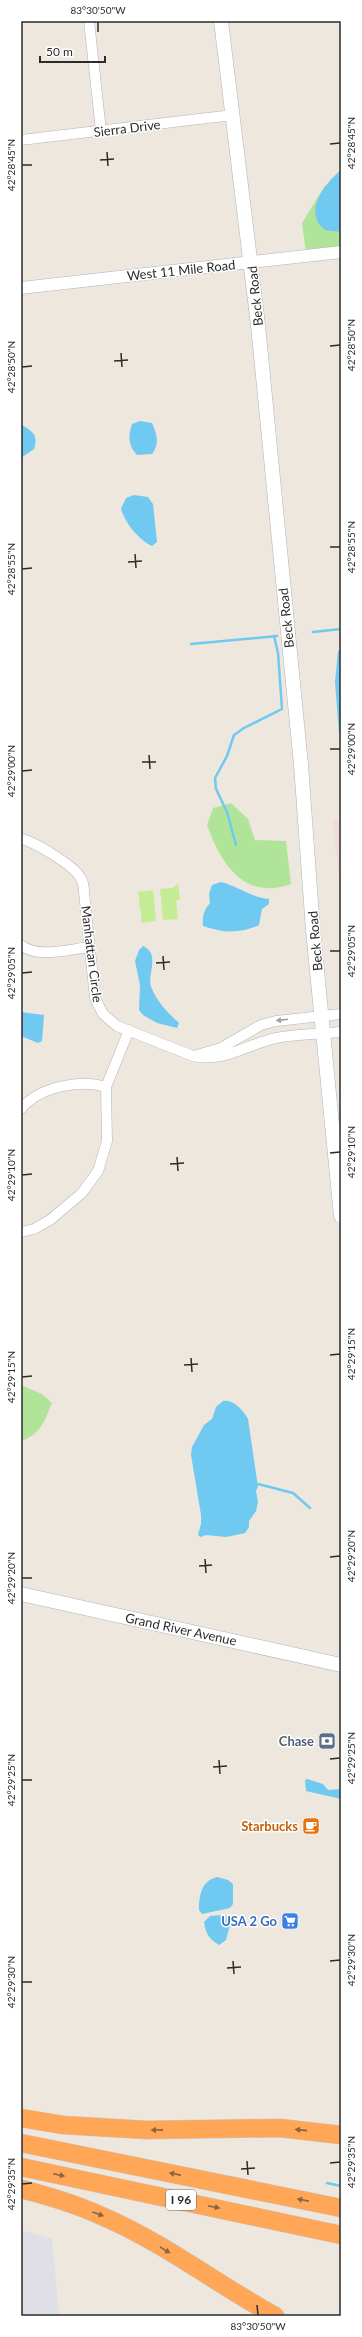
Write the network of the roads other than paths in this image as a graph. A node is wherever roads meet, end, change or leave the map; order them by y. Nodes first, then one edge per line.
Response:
1 (89, 21) edge
2 (221, 21) edge
3 (233, 116) junction
4 (101, 131) junction
5 (21, 140) edge
6 (341, 252) edge
7 (251, 262) junction
8 (21, 288) edge
9 (21, 839) edge
10 (21, 945) edge
11 (90, 947) junction
12 (341, 1014) edge
13 (321, 1017) junction
14 (266, 1024) junction
15 (129, 1030) junction
16 (341, 1032) edge
17 (323, 1034) junction
18 (239, 1036) junction
19 (269, 1040) junction
20 (242, 1050) junction
21 (194, 1056) junction
22 (106, 1086) junction
23 (21, 1109) edge
24 (341, 1216) edge
25 (21, 1232) edge
26 (21, 1594) edge
27 (341, 1665) edge
28 (21, 2118) edge
29 (340, 2134) edge
30 (21, 2143) edge
31 (21, 2166) edge
32 (21, 2189) edge
33 (341, 2208) edge
34 (341, 2234) edge
35 (275, 2316) edge

1 - 4 street
2 - 3 main road, Beck Road
3 - 4 street, Sierra Drive
3 - 7 main road, Beck Road
4 - 5 street, Sierra Drive
6 - 7 street, West 11 Mile Road
7 - 8 street, West 11 Mile Road
7 - 13 main road, Beck Road
9 - 11 street, Manhattan Circle
10 - 11 street
11 - 15 street, Manhattan Circle
12 - 13 street
13 -> 14 street
13 - 17 main road, Beck Road
14 - 18 street
14 - 19 street
15 - 21 street, Manhattan Circle
15 - 22 street
16 - 17 street, Manhattan Circle
17 - 19 street, Manhattan Circle
17 - 24 main road, Beck Road
18 - 20 street
18 - 21 street
19 - 20 street, Manhattan Circle
20 - 21 street, Manhattan Circle
22 - 23 street
22 - 25 street
26 - 27 main road, Grand River Avenue
29 -> 28 highway
33 -> 30 highway, I 96
31 -> 34 highway, I 96
32 -> 35 highway

